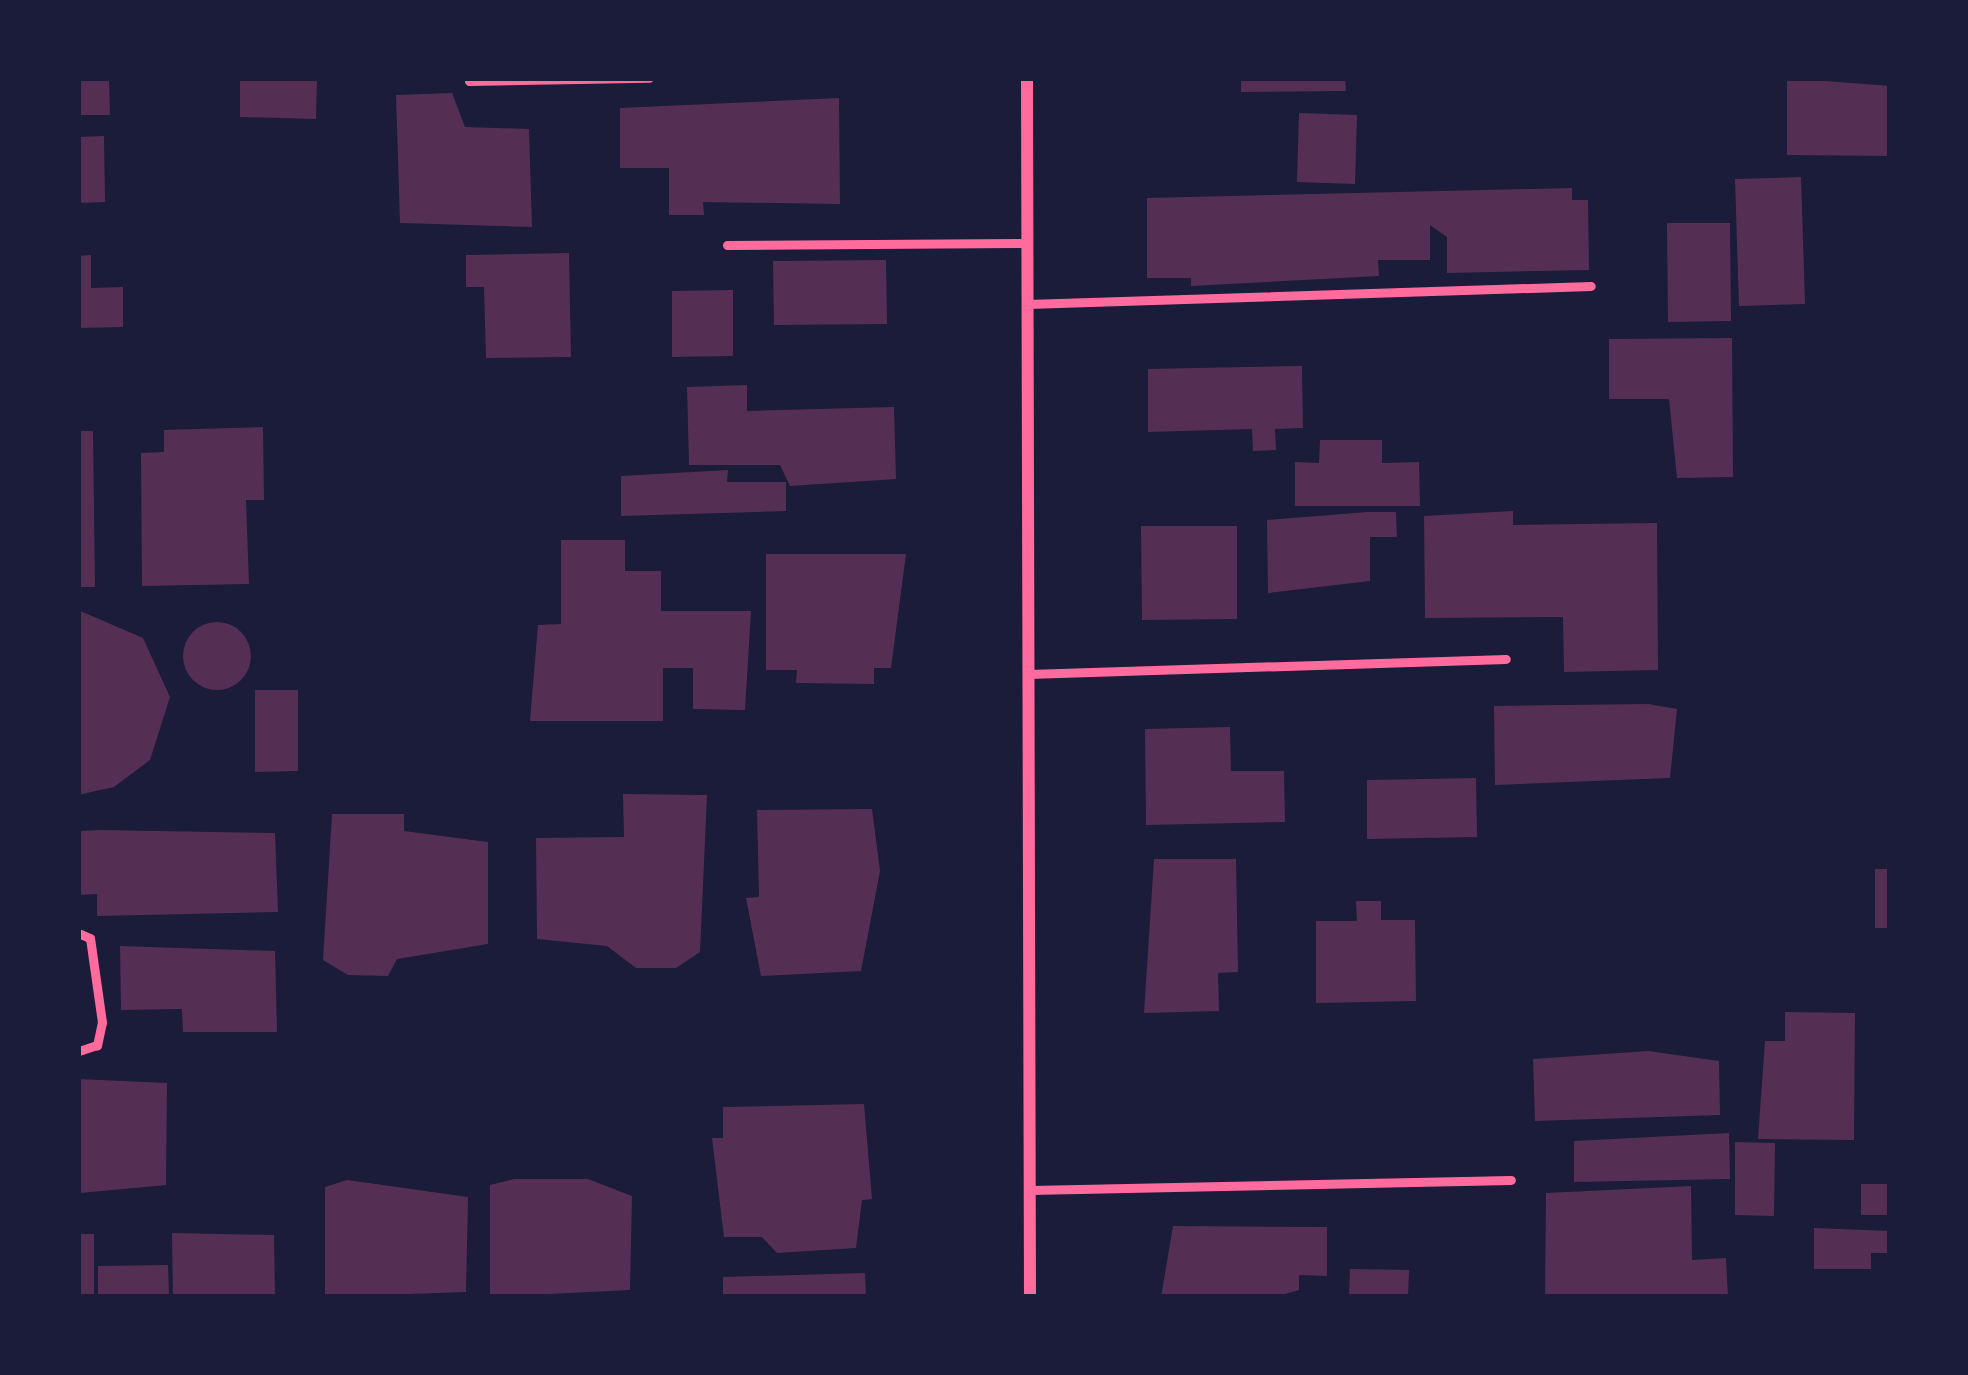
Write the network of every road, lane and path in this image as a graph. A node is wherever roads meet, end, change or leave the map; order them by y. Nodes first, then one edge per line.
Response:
1 (649, 78) edge
2 (1027, 78) edge
3 (469, 81) edge
4 (1028, 243) junction
5 (727, 245) dead end
6 (1592, 286) dead end
7 (1027, 304) junction
8 (1506, 659) dead end
9 (1028, 674) junction
10 (78, 933) edge
11 (78, 1051) edge
12 (1511, 1180) dead end
13 (1030, 1190) junction
14 (1030, 1297) edge

1 - 3 lane
2 - 4 street
4 - 5 lane
4 - 7 street
6 - 7 lane
7 - 9 street
8 - 9 lane
9 - 13 street
10 - 11 lane
12 - 13 lane
13 - 14 street

